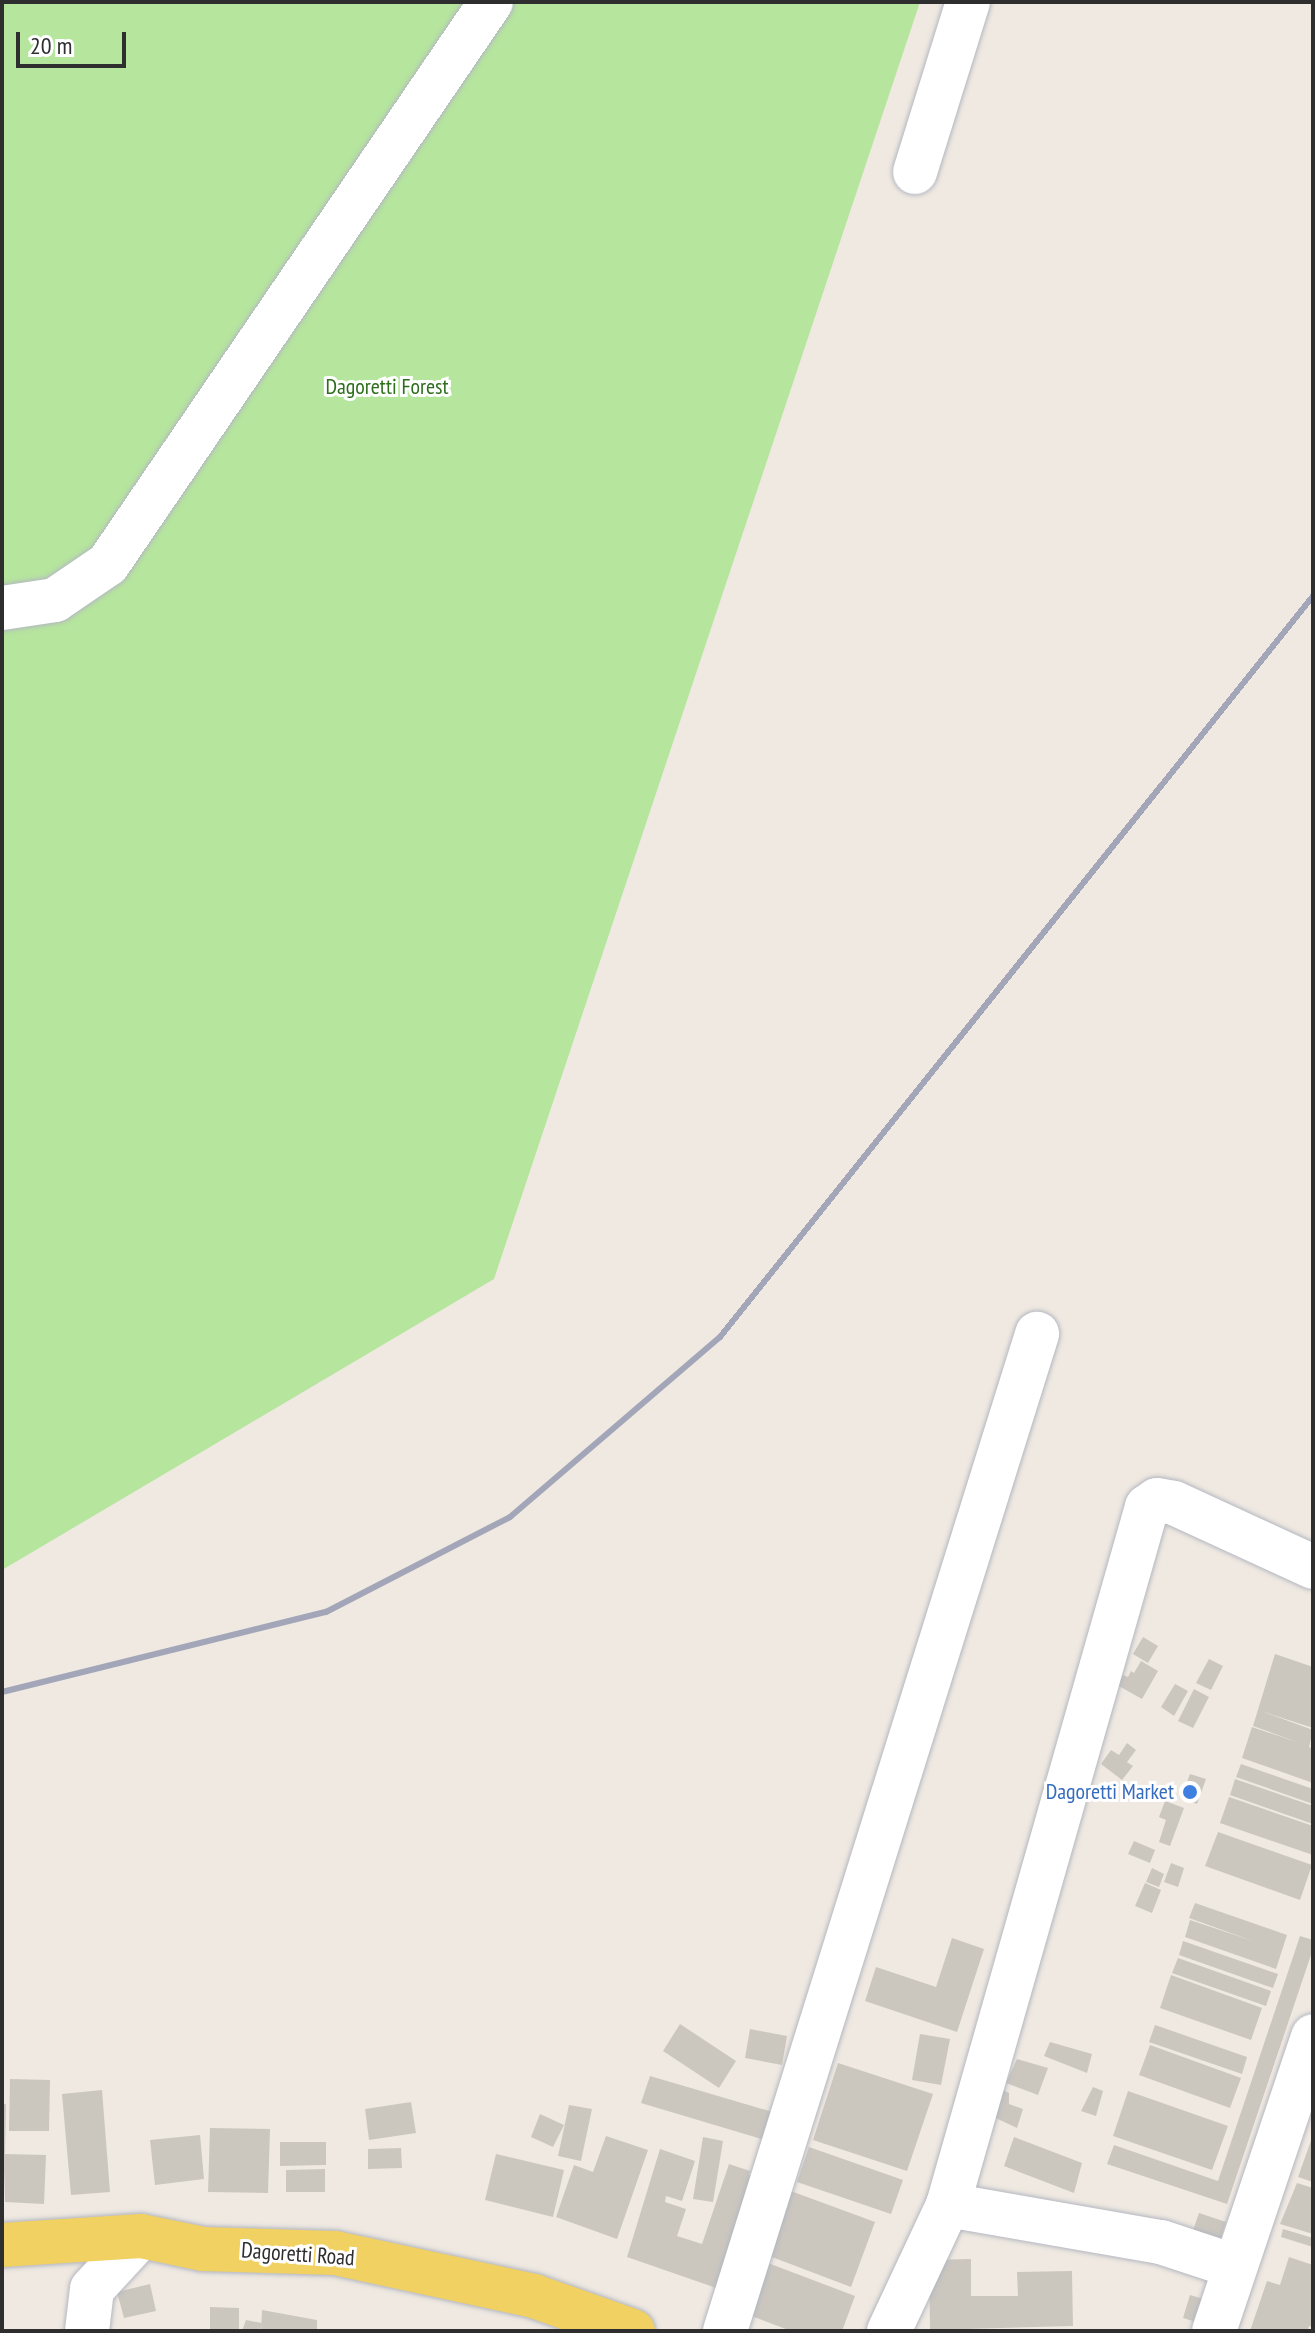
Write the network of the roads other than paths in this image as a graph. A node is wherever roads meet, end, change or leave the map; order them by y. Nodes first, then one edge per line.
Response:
1 (491, 2) edge
2 (968, 2) edge
3 (915, 172) dead end
4 (2, 608) edge
5 (1037, 1334) dead end
6 (1313, 1567) edge
7 (1313, 2036) edge
8 (948, 2205) junction
9 (141, 2236) junction
10 (2, 2245) edge
11 (1233, 2266) junction
12 (87, 2331) edge
13 (633, 2331) edge
14 (725, 2331) edge
15 (889, 2331) edge
16 (1214, 2331) edge

1 - 4 street
2 - 3 street
5 - 14 street
6 - 8 street
7 - 11 street
8 - 11 street
8 - 15 street
9 - 10 main road, Dagoretti Road
9 - 12 street
9 - 13 main road, Dagoretti Road
11 - 16 street

